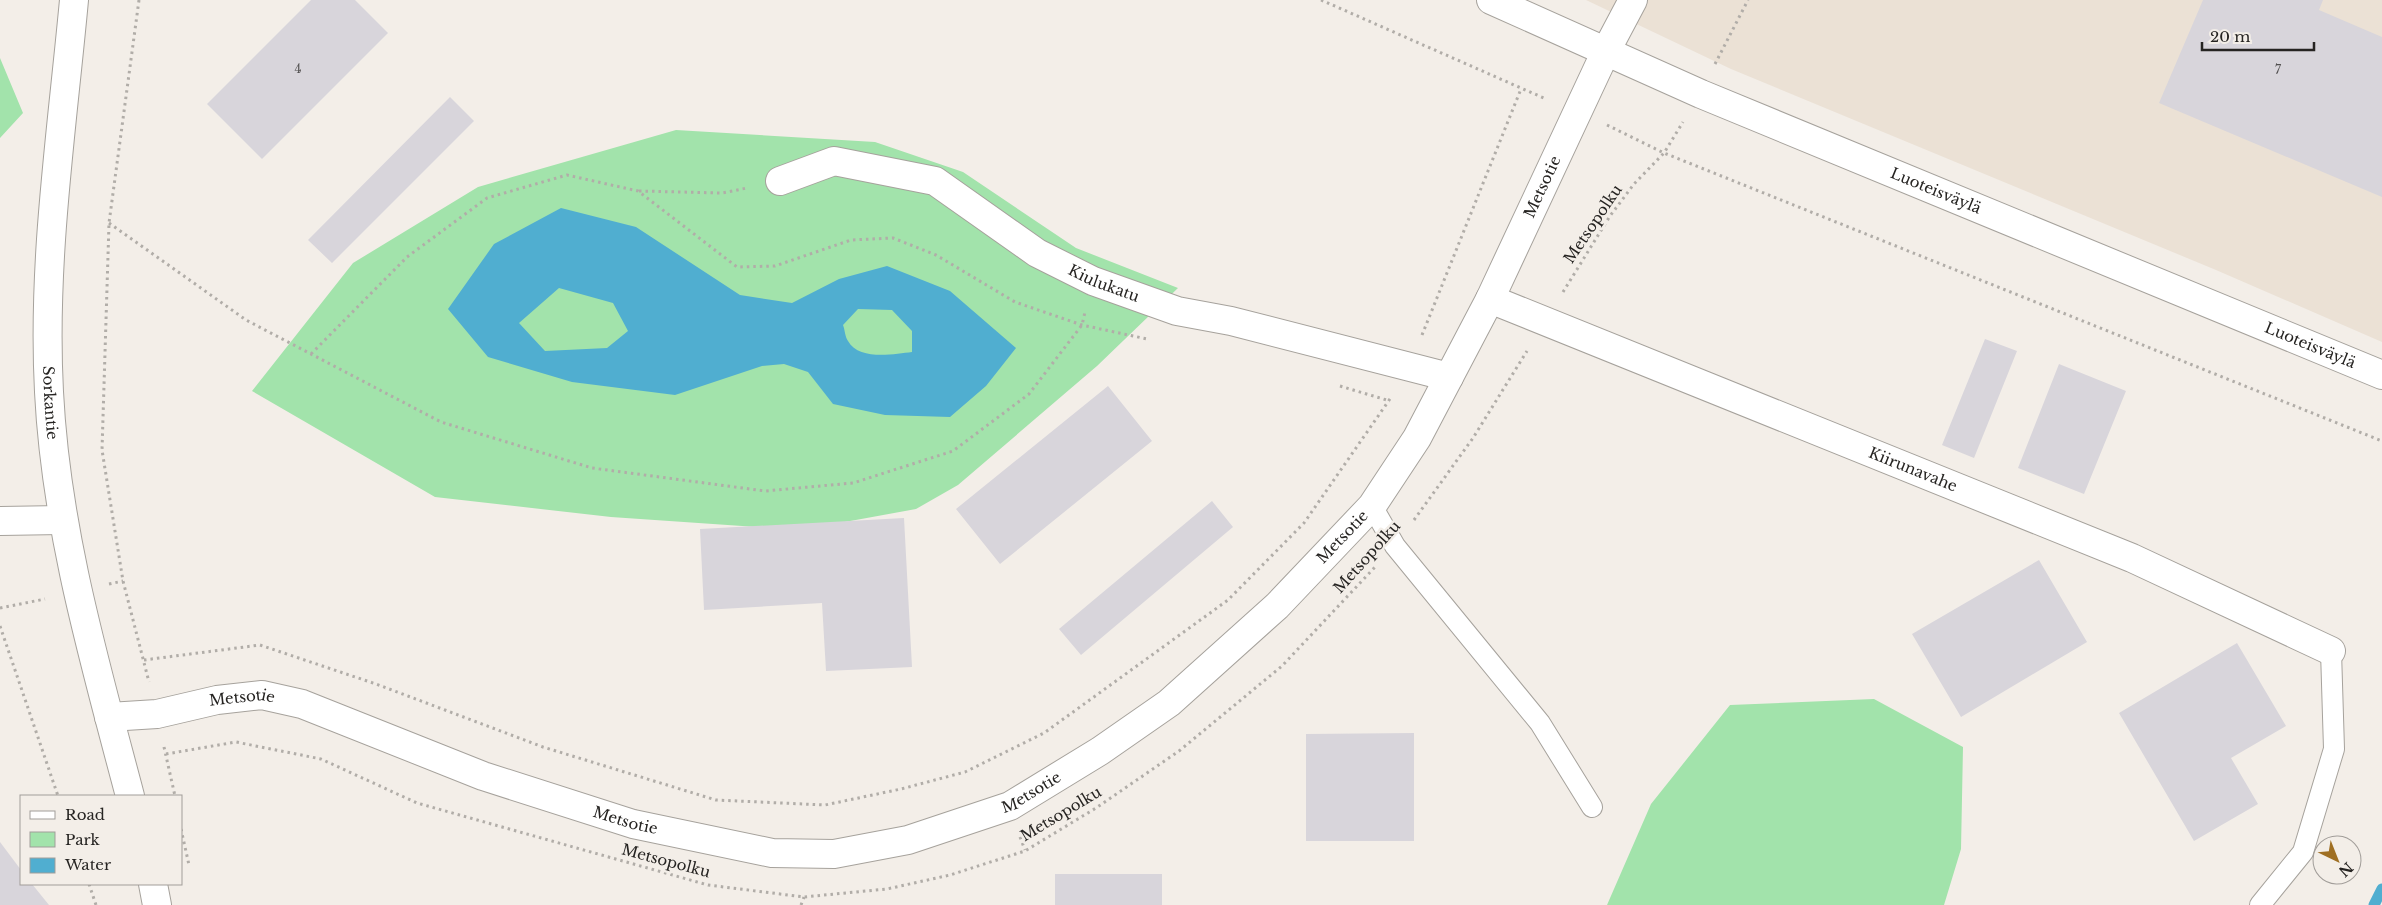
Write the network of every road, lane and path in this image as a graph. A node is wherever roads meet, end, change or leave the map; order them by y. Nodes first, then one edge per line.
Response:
1 (74, 0) edge
2 (139, 0) edge
3 (1321, 0) edge
4 (1490, 0) edge
5 (1633, 0) edge
6 (1606, 51) junction
7 (1521, 89) junction
8 (1579, 112) junction
9 (1664, 153) junction
10 (780, 181) joint
11 (638, 191) junction
12 (109, 223) junction
13 (1093, 281) junction
14 (1490, 299) junction
15 (1544, 321) junction
16 (1082, 325) junction
17 (1150, 339) dead end
18 (311, 354) junction
19 (1409, 367) junction
20 (2382, 375) edge
21 (1449, 377) junction
22 (1333, 384) dead end
23 (1390, 401) junction
24 (2382, 441) edge
25 (1372, 506) junction
26 (62, 520) junction
27 (0, 521) edge
28 (1395, 546) junction
29 (0, 626) edge
30 (2331, 651) joint
31 (144, 660) junction
32 (157, 714) junction
33 (109, 717) junction
34 (166, 754) junction
35 (58, 795) edge
36 (130, 795) edge
37 (175, 795) edge
38 (1592, 807) dead end
39 (182, 834) edge
40 (189, 865) dead end
41 (88, 885) edge
42 (153, 885) edge
43 (804, 897) junction
44 (96, 905) edge
45 (157, 905) edge
46 (801, 905) edge
47 (2260, 905) edge

1 - 26 street, Sorkantie
2 - 12 path
3 - 7 path
4 - 6 street, Luoteisväylä
5 - 6 street, Metsotie
6 - 8 street, Metsotie
6 - 20 street, Luoteisväylä
7 - 8 path
7 - 19 path
8 - 9 path
8 - 14 street, Metsotie
9 - 15 path, Metsopolku
9 - 24 path
10 - 11 path
10 - 13 street, Kiulukatu
11 - 16 path
11 - 18 path
12 - 18 path
12 - 31 path
13 - 16 path
13 - 19 street, Kiulukatu
14 - 15 street, Kiirunavahe
14 - 21 street, Metsotie
15 - 28 path, Metsopolku
15 - 30 street, Kiirunavahe
16 - 17 path
16 - 18 path
19 - 21 street, Kiulukatu
19 - 23 path
21 - 25 street, Metsotie
22 - 23 path
23 - 31 path
25 - 28 lane
25 - 32 street, Metsotie
26 - 27 street
26 - 33 street, Sorkantie
28 - 38 lane
28 - 43 path, Metsopolku
29 - 35 path
30 - 47 lane
31 - 32 path
32 - 33 street, Metsotie
32 - 34 path
33 - 36 street, Sorkantie
34 - 37 path
34 - 43 path, Metsopolku
39 - 40 path
41 - 44 path
42 - 45 street
43 - 46 path

